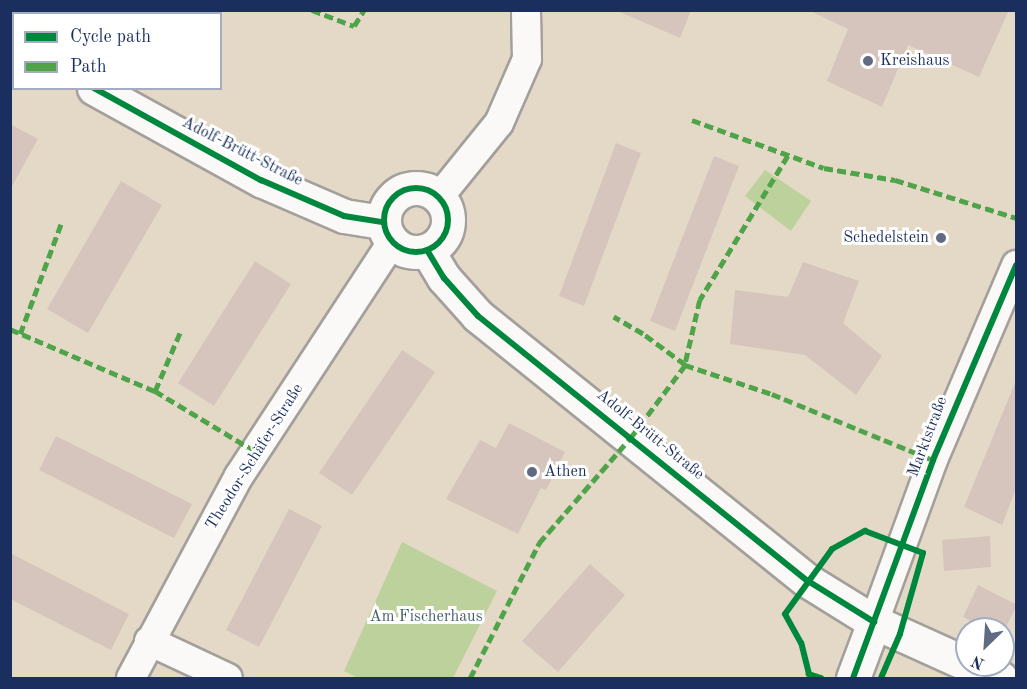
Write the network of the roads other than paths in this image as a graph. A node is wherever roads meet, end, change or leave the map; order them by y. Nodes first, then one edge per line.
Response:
1 (526, 10) edge
2 (98, 90) edge
3 (440, 197) junction
4 (388, 232) junction
5 (427, 250) junction
6 (1017, 265) edge
7 (874, 622) junction
8 (149, 641) junction
9 (955, 658) edge
10 (131, 678) edge
11 (228, 678) edge
12 (853, 678) edge

1 - 3 street
2 - 4 main road, Adolf-Brütt-Straße
3 - 4 main road
3 - 5 main road
4 - 5 main road, Adolf-Brütt-Straße
4 - 8 street, Theodor-Schäfer-Straße
5 - 7 main road, Adolf-Brütt-Straße
6 - 7 street, Marktstraße
7 - 9 main road, Adolf-Brütt-Straße
7 - 12 main road
8 - 10 street, Theodor-Schäfer-Straße
8 - 11 street

